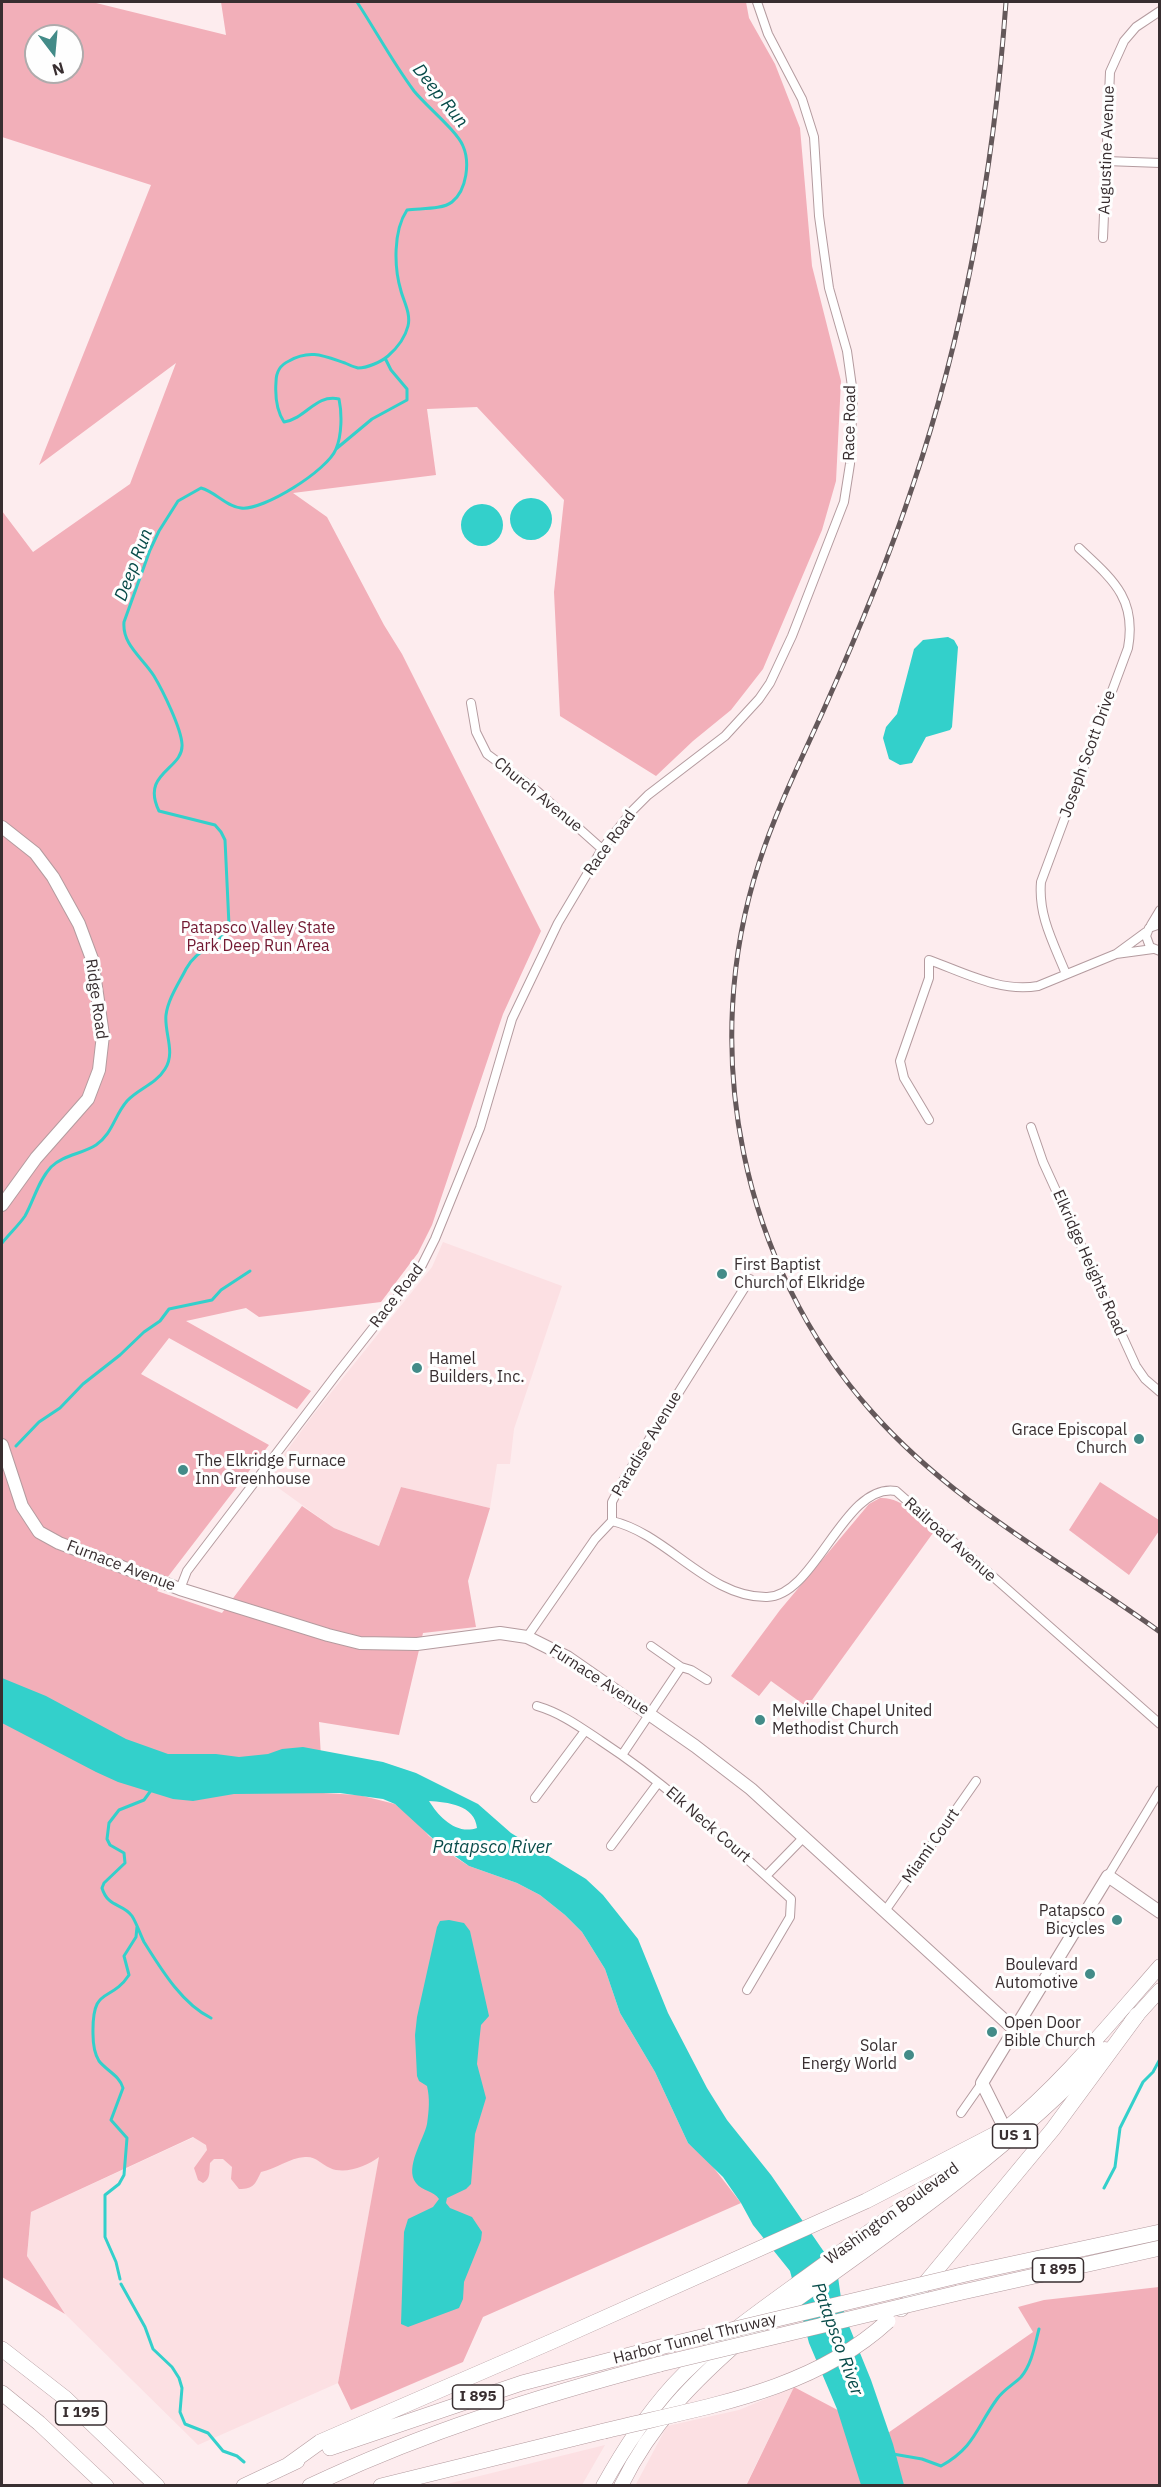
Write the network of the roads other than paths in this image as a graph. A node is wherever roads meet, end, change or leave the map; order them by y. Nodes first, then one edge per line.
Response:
1 (757, 2) edge
2 (1160, 11) edge
3 (1106, 161) junction
4 (1160, 163) edge
5 (1103, 238) dead end
6 (1079, 548) dead end
7 (471, 703) dead end
8 (2, 827) edge
9 (603, 849) junction
10 (1160, 910) edge
11 (1160, 924) edge
12 (1148, 930) junction
13 (1156, 950) edge
14 (1116, 954) junction
15 (1066, 974) junction
16 (929, 1120) dead end
17 (1031, 1127) dead end
18 (2, 1205) edge
19 (750, 1279) dead end
20 (1160, 1392) edge
21 (2, 1445) edge
22 (612, 1521) junction
23 (180, 1589) junction
24 (527, 1637) junction
25 (651, 1646) dead end
26 (681, 1667) junction
27 (706, 1680) dead end
28 (537, 1706) dead end
29 (650, 1714) junction
30 (1160, 1724) edge
31 (585, 1731) junction
32 (622, 1755) junction
33 (976, 1781) dead end
34 (658, 1783) junction
35 (1160, 1790) edge
36 (535, 1798) dead end
37 (804, 1837) junction
38 (610, 1846) dead end
39 (766, 1876) junction
40 (1108, 1876) junction
41 (885, 1911) junction
42 (1160, 1912) edge
43 (1160, 1966) edge
44 (747, 1990) dead end
45 (1160, 1990) edge
46 (1137, 2015) junction
47 (1015, 2030) junction
48 (981, 2083) junction
49 (961, 2112) dead end
50 (1005, 2129) junction
51 (1160, 2232) edge
52 (1160, 2248) edge
53 (848, 2254) junction
54 (742, 2331) junction
55 (2, 2349) edge
56 (2, 2393) edge
57 (288, 2465) junction
58 (156, 2485) edge
59 (106, 2486) edge
60 (244, 2486) edge
61 (310, 2486) edge
62 (381, 2486) edge
63 (603, 2486) edge
64 (621, 2486) edge

1 - 9 street, Race Road
2 - 3 street, Augustine Avenue
3 - 4 street
3 - 5 street, Augustine Avenue
6 - 15 street, Joseph Scott Drive
7 - 9 street, Church Avenue
8 - 18 street, Ridge Road
9 - 23 street, Race Road
10 - 12 street
11 - 12 street
12 - 13 street
12 - 14 street
13 - 14 street
14 - 15 street
15 - 16 street
17 - 20 street, Elkridge Heights Road
19 - 22 street, Paradise Avenue
21 - 23 street, Furnace Avenue
22 - 24 street, Paradise Avenue
22 - 30 street, Railroad Avenue
23 - 24 street, Furnace Avenue
24 - 29 street, Furnace Avenue
25 - 26 street
26 - 27 street
26 - 29 street
28 - 31 street, Elk Neck Court
29 - 32 street
29 - 37 street, Furnace Avenue
31 - 32 street, Elk Neck Court
31 - 36 street
32 - 34 street, Elk Neck Court
33 - 41 street, Miami Court
34 - 38 street
34 - 39 street, Elk Neck Court
35 - 40 street
37 - 39 street
37 - 41 street, Furnace Avenue
39 - 44 street, Elk Neck Court
40 - 42 street
40 - 47 street
41 - 47 street, Furnace Avenue
43 - 50 main road, Washington Boulevard / US 1
45 - 46 main road, Washington Boulevard / US 1
46 - 53 main road, Washington Boulevard / US 1
46 - 62 highway, bridge
47 - 48 street
48 - 49 street
48 - 50 street
50 - 53 main road, Washington Boulevard / US 1
50 - 57 highway
51 - 57 highway, Harbor Tunnel Thruway / I 895, bridge
52 - 61 highway, Harbor Tunnel Thruway / I 895, bridge
53 - 54 main road, Washington Boulevard / US 1
54 - 63 main road, Washington Boulevard / US 1
54 - 64 main road, Washington Boulevard / US 1
55 - 58 highway, I 195
56 - 59 highway, I 195
57 - 60 highway, Harbor Tunnel Thruway / I 895

